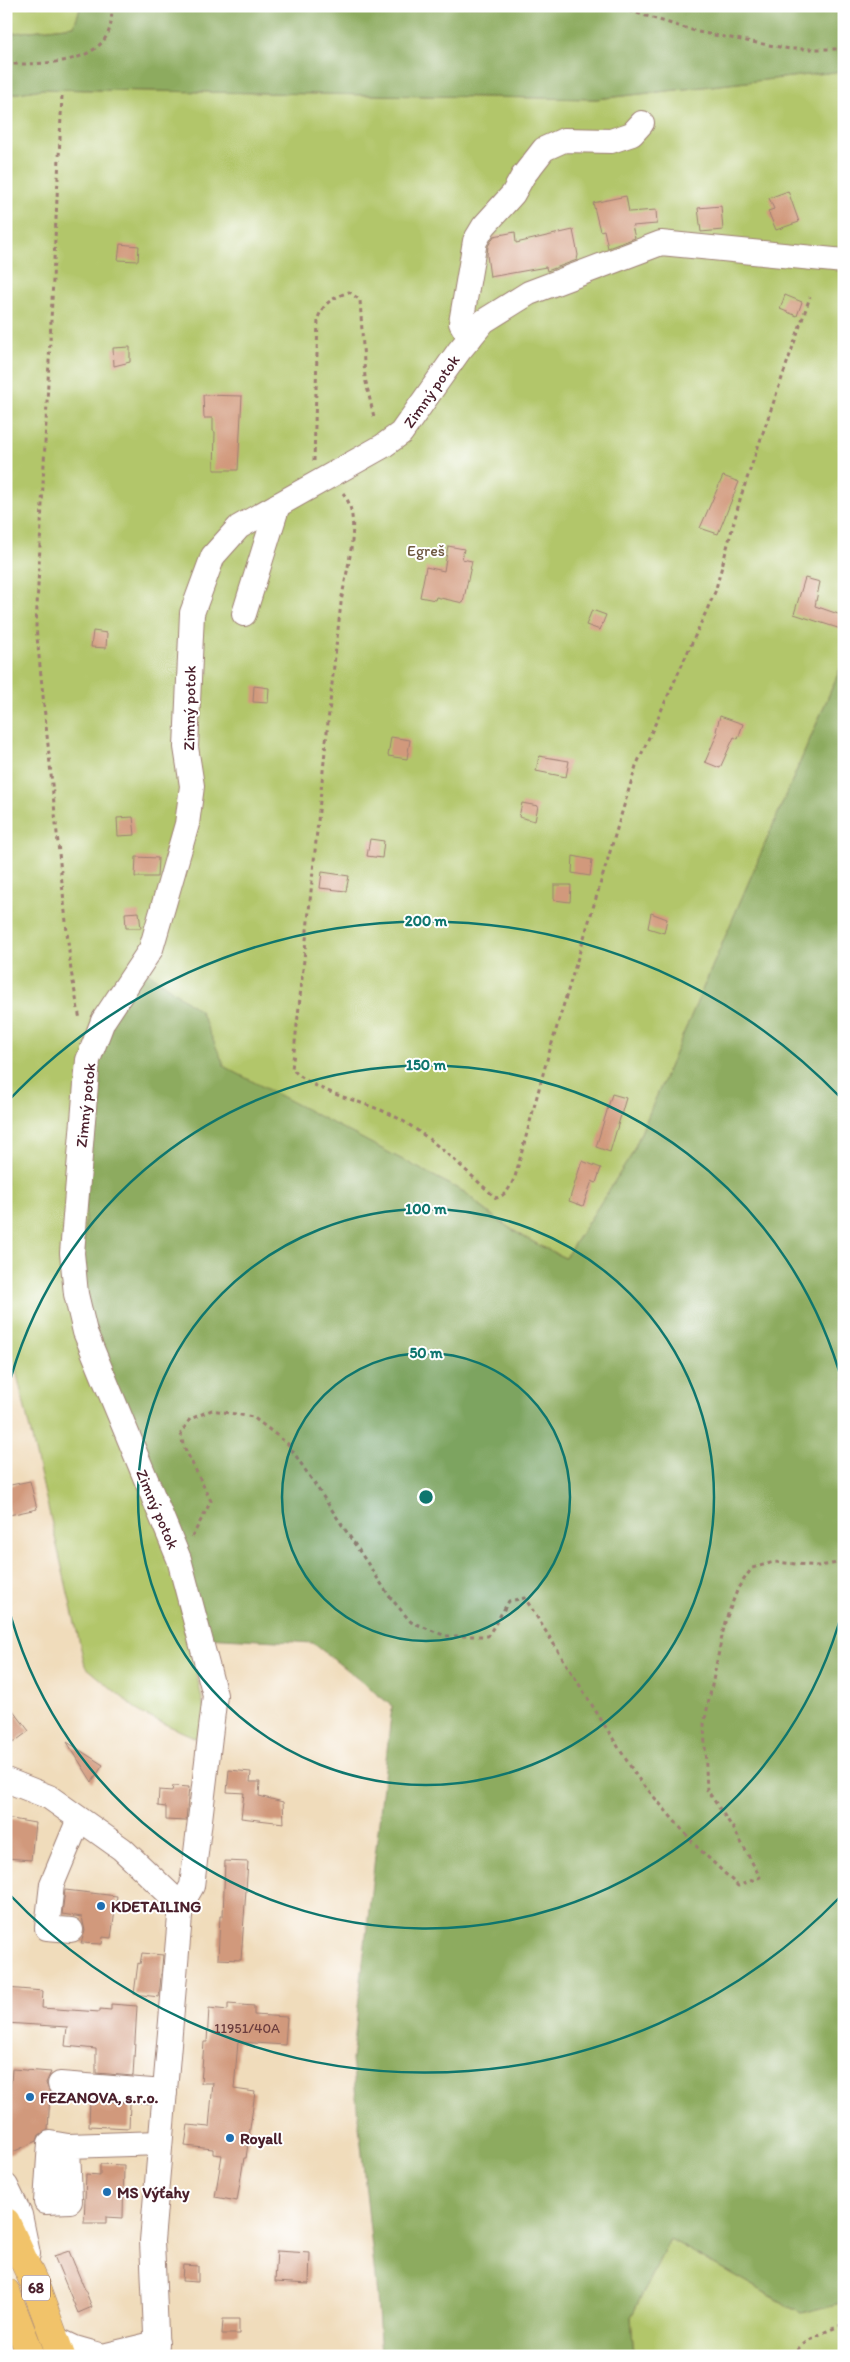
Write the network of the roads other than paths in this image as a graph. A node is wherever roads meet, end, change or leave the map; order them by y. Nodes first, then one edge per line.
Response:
1 (642, 124) dead end
2 (844, 261) edge
3 (470, 338) junction
4 (278, 505) junction
5 (244, 614) dead end
6 (6, 1780) edge
7 (79, 1819) junction
8 (181, 1905) junction
9 (71, 1930) dead end
10 (60, 2084) dead end
11 (165, 2092) junction
12 (160, 2143) junction
13 (68, 2146) dead end
14 (6, 2186) edge
15 (6, 2222) edge
16 (35, 2285) junction
17 (6, 2292) edge
18 (59, 2347) edge
19 (157, 2350) edge
20 (31, 2356) edge
21 (103, 2356) edge

1 - 3 street, Zimný potok
2 - 3 street, Zimný potok
3 - 4 street, Zimný potok
4 - 5 street
4 - 8 street, Zimný potok
6 - 7 street
7 - 8 street
7 - 9 street
8 - 11 street
10 - 11 street
11 - 12 street
12 - 13 street
12 - 19 street
14 - 16 street
15 - 16 main road, 68
16 - 18 main road, 68
17 - 20 main road, 68
18 - 21 street
19 - 21 street

